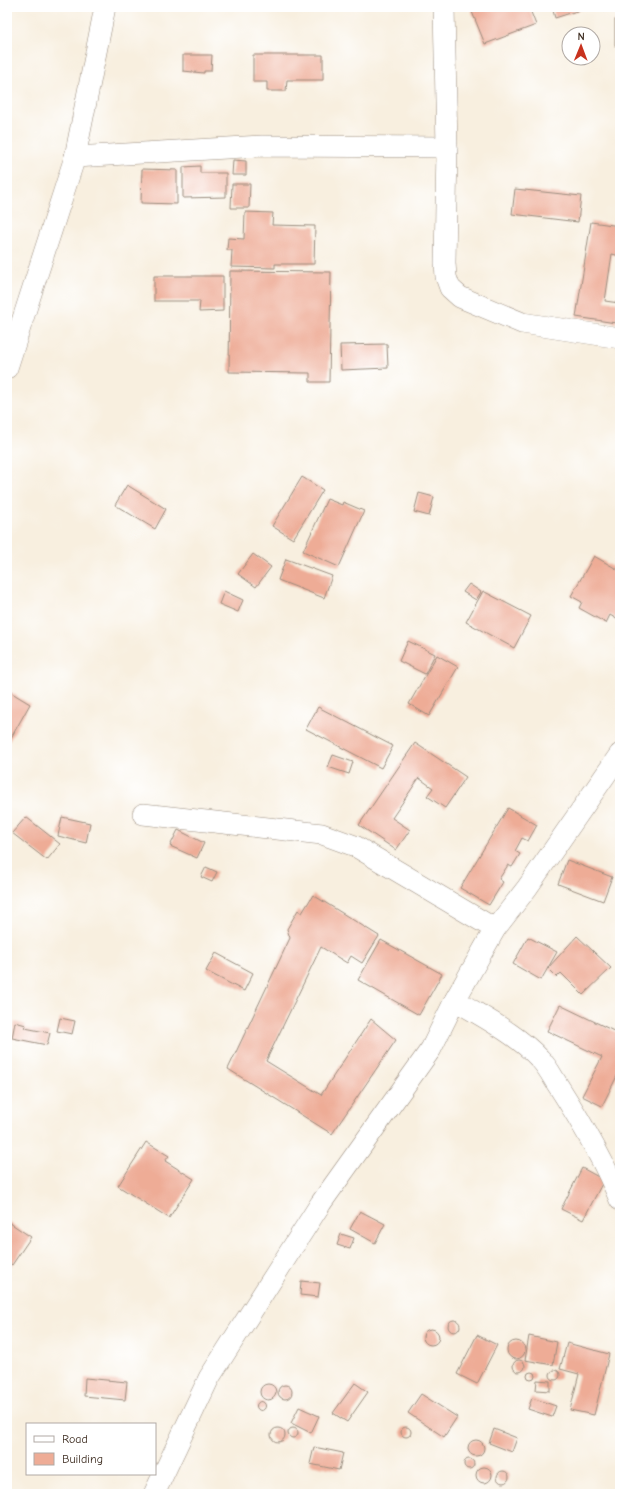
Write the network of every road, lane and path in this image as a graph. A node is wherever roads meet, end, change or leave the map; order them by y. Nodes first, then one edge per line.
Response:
1 (105, 7) edge
2 (444, 7) edge
3 (447, 147) junction
4 (74, 157) junction
5 (620, 338) edge
6 (7, 368) edge
7 (620, 754) edge
8 (143, 814) dead end
9 (495, 929) junction
10 (455, 1000) junction
11 (620, 1200) edge
12 (154, 1494) edge

1 - 4 street
2 - 3 street
3 - 4 street
3 - 5 street
4 - 6 street
7 - 9 street
8 - 9 street
9 - 10 street
10 - 11 street
10 - 12 street

